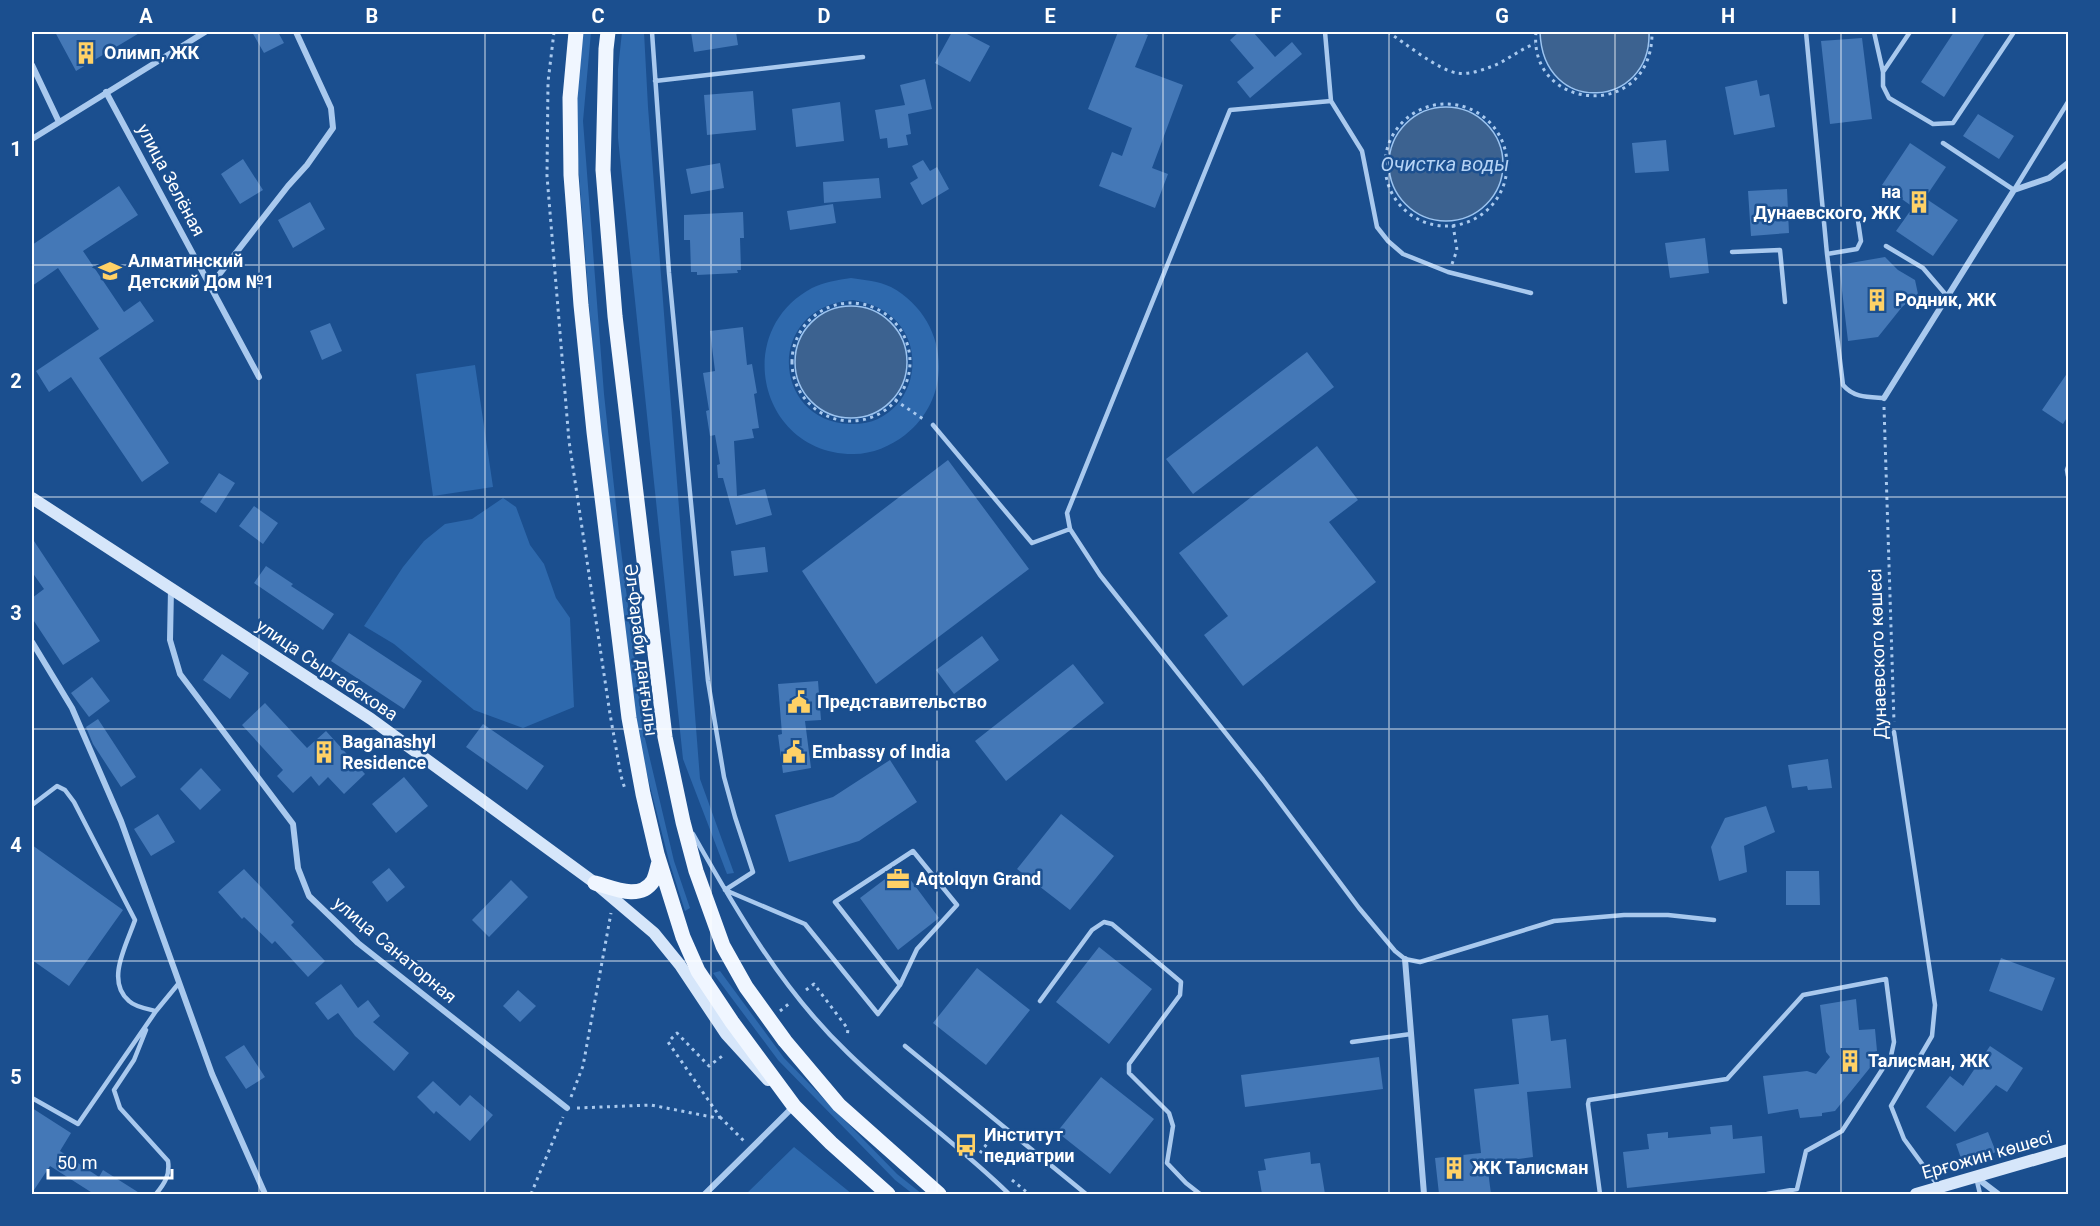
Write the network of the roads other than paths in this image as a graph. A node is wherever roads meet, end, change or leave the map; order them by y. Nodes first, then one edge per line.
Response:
1 (205, 32) edge
2 (296, 32) edge
3 (576, 32) edge
4 (608, 32) edge
5 (652, 32) edge
6 (1325, 32) edge
7 (1806, 32) edge
8 (1874, 32) edge
9 (1910, 32) edge
10 (2014, 32) edge
11 (863, 57) dead end
12 (32, 65) edge
13 (1883, 72) junction
14 (655, 81) junction
15 (106, 92) junction
16 (1331, 101) junction
17 (2068, 102) edge
18 (59, 122) junction
19 (32, 139) edge
20 (1943, 143) dead end
21 (2068, 163) edge
22 (2014, 190) junction
23 (1857, 214) dead end
24 (1886, 246) dead end
25 (1732, 252) dead end
26 (1827, 254) junction
27 (211, 285) junction
28 (1531, 292) dead end
29 (1947, 296) junction
30 (1785, 302) dead end
31 (259, 377) dead end
32 (1884, 398) joint
33 (933, 425) road end
34 (2068, 467) edge
35 (2068, 476) edge
36 (32, 498) edge
37 (1070, 529) junction
38 (171, 589) junction
39 (32, 642) edge
40 (1894, 732) road end
41 (32, 805) edge
42 (681, 813) junction
43 (659, 862) junction
44 (595, 883) junction
45 (725, 890) junction
46 (1714, 920) dead end
47 (1405, 959) junction
48 (179, 983) junction
49 (900, 985) junction
50 (1040, 1001) dead end
51 (156, 1011) junction
52 (149, 1022) junction
53 (1411, 1034) junction
54 (1352, 1042) dead end
55 (905, 1046) dead end
56 (32, 1098) edge
57 (795, 1106) junction
58 (567, 1108) road end
59 (2068, 1150) edge
60 (1976, 1177) junction
61 (1939, 1187) junction
62 (156, 1194) edge
63 (265, 1194) edge
64 (705, 1194) edge
65 (888, 1194) edge
66 (939, 1194) edge
67 (1009, 1194) edge
68 (1086, 1194) edge
69 (1200, 1194) edge
70 (1424, 1194) edge
71 (1600, 1194) edge
72 (1767, 1194) edge
73 (1916, 1194) edge
74 (1980, 1194) edge
75 (1998, 1194) edge

1 - 15 street
2 - 27 street
3 - 43 main road, Әл-Фараби даңғылы
4 - 42 main road
5 - 14 lane
6 - 16 lane
7 - 26 lane
8 - 13 lane
9 - 13 lane
10 - 13 lane
11 - 14 lane
12 - 18 street
14 - 45 lane
15 - 18 street
15 - 27 street, улица Зелёная
16 - 28 lane
16 - 37 lane
17 - 22 lane
18 - 19 street
20 - 22 lane
21 - 22 street
22 - 29 street
23 - 26 lane
24 - 29 lane
25 - 30 lane
26 - 32 lane
27 - 31 street, улица Зелёная
29 - 32 street
33 - 37 lane
34 - 35 lane
36 - 38 street, улица Сыргабекова
37 - 47 lane
38 - 44 street, улица Сыргабекова
38 - 58 street, улица Санаторная
39 - 48 street
40 - 61 lane, Дунаевского көшесі
41 - 51 lane
42 - 45 lane
42 - 66 main road
43 - 44 main road
43 - 57 main road, Әл-Фараби даңғылы
44 - 57 street, улица Сыргабекова
45 - 49 lane
45 - 67 lane
46 - 47 lane
47 - 53 street
48 - 51 lane
48 - 63 street
49 - 49 lane
50 - 69 lane
51 - 52 lane
52 - 56 lane
52 - 62 lane
53 - 54 lane
53 - 70 street
55 - 68 lane
57 - 64 street
57 - 65 main road, Әл-Фараби даңғылы
59 - 60 street, Ерғожин көшесі
60 - 61 street, Ерғожин көшесі
60 - 74 lane
60 - 75 street
61 - 73 street, Ерғожин көшесі
71 - 72 lane

